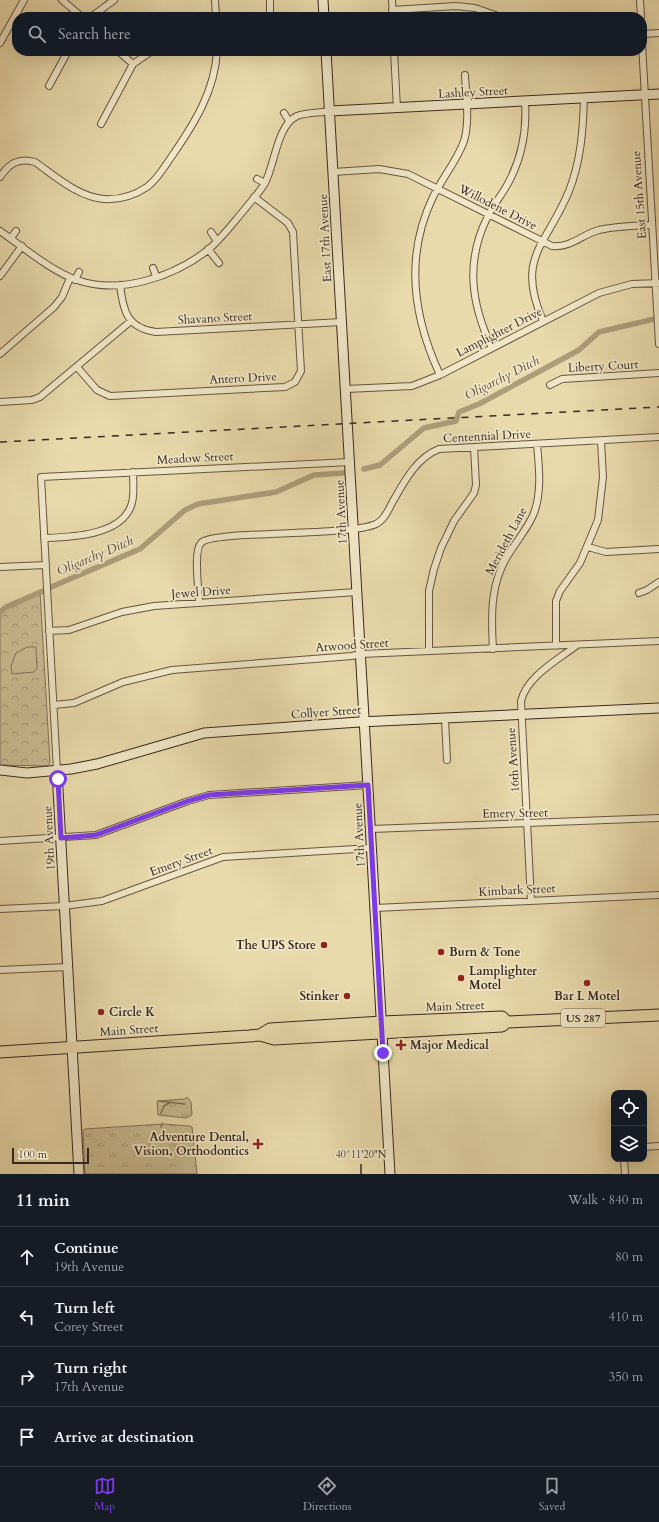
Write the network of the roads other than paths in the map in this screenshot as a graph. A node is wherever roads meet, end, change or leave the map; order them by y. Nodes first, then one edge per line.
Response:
1 (24, 0) edge
2 (62, 0) edge
3 (114, 0) edge
4 (215, 0) edge
5 (270, 0) edge
6 (323, 0) edge
7 (392, 0) edge
8 (640, 0) edge
9 (392, 10) joint
10 (17, 12) edge
11 (76, 12) edge
12 (98, 12) edge
13 (216, 12) edge
14 (270, 12) edge
15 (324, 12) edge
16 (487, 12) edge
17 (641, 12) edge
18 (12, 22) edge
19 (659, 33) edge
20 (647, 34) edge
21 (0, 43) edge
22 (65, 56) edge
23 (123, 56) edge
24 (144, 56) edge
25 (216, 56) edge
26 (326, 56) edge
27 (394, 56) edge
28 (642, 56) edge
29 (132, 64) junction
30 (465, 75) dead end
31 (49, 86) dead end
32 (659, 94) edge
33 (644, 95) junction
34 (584, 98) junction
35 (525, 102) junction
36 (466, 105) junction
37 (397, 108) junction
38 (330, 112) junction
39 (284, 114) dead end
40 (289, 121) junction
41 (101, 124) dead end
42 (278, 143) junction
43 (286, 145) dead end
44 (334, 172) junction
45 (0, 177) edge
46 (257, 179) dead end
47 (264, 183) junction
48 (437, 188) junction
49 (254, 197) junction
50 (488, 215) junction
51 (652, 225) junction
52 (0, 231) edge
53 (16, 231) dead end
54 (211, 232) dead end
55 (11, 238) junction
56 (218, 241) junction
57 (542, 242) junction
58 (22, 246) junction
59 (208, 249) junction
60 (219, 263) dead end
61 (295, 265) junction
62 (288, 266) dead end
63 (153, 268) dead end
64 (79, 272) dead end
65 (0, 276) edge
66 (156, 276) junction
67 (73, 279) junction
68 (657, 283) edge
69 (120, 285) junction
70 (131, 321) junction
71 (543, 321) junction
72 (342, 322) junction
73 (300, 325) junction
74 (659, 344) edge
75 (492, 348) junction
76 (0, 354) edge
77 (77, 367) junction
78 (659, 373) edge
79 (440, 376) junction
80 (550, 385) dead end
81 (346, 389) junction
82 (0, 402) edge
83 (348, 424) joint
84 (659, 437) edge
85 (601, 441) junction
86 (537, 444) junction
87 (474, 447) junction
88 (350, 462) junction
89 (133, 472) junction
90 (41, 478) joint
91 (354, 529) junction
92 (44, 538) junction
93 (588, 547) junction
94 (659, 549) edge
95 (46, 565) junction
96 (0, 568) edge
97 (659, 582) edge
98 (357, 592) junction
99 (638, 593) dead end
100 (199, 603) junction
101 (49, 632) junction
102 (659, 641) edge
103 (577, 645) junction
104 (556, 646) junction
105 (493, 649) junction
106 (429, 651) junction
107 (361, 654) junction
108 (54, 705) junction
109 (659, 708) edge
110 (522, 714) junction
111 (445, 719) junction
112 (365, 722) junction
113 (446, 760) dead end
114 (0, 770) edge
115 (57, 771) junction
116 (368, 785) junction
117 (659, 818) edge
118 (528, 824) junction
119 (371, 829) junction
120 (61, 838) junction
121 (0, 841) edge
122 (372, 848) junction
123 (659, 895) edge
124 (531, 901) junction
125 (64, 906) junction
126 (375, 908) junction
127 (0, 909) edge
128 (68, 967) junction
129 (0, 970) edge
130 (659, 1015) edge
131 (382, 1027) junction
132 (72, 1047) junction
133 (0, 1052) edge
134 (659, 1146) edge
135 (647, 1147) edge
136 (624, 1162) edge
137 (79, 1174) edge
138 (390, 1174) edge
139 (625, 1174) edge

1 - 10 street
2 - 11 street
3 - 12 street
4 - 13 street
5 - 14 street
6 - 15 street
7 - 9 street
8 - 17 street
9 - 16 street
18 - 21 street
19 - 20 street
22 - 31 street
23 - 29 street
24 - 29 street
25 - 45 street
26 - 38 street, East 17th Avenue
27 - 37 street
28 - 33 street, East 15th Avenue
29 - 41 street
30 - 36 street
32 - 33 street, Lashley Street
33 - 34 street, Lashley Street
33 - 51 street, East 15th Avenue
34 - 35 street, Lashley Street
34 - 57 street
35 - 36 street, Lashley Street
35 - 50 street
36 - 37 street, Lashley Street
36 - 48 street
37 - 38 street, Lashley Street
38 - 40 street, Lashley Street
38 - 44 street, East 17th Avenue
39 - 40 street
40 - 42 street
42 - 43 street
42 - 47 street
44 - 48 street, Willodene Drive
44 - 72 street, East 17th Avenue
46 - 47 street
47 - 49 street
48 - 50 street, Willodene Drive
48 - 79 street
49 - 56 street
49 - 61 street, Antero Drive
50 - 57 street, Willodene Drive
50 - 75 street
51 - 57 street, Willodene Drive
51 - 68 street, East 15th Avenue
52 - 55 street
53 - 55 street
54 - 56 street
55 - 58 street
56 - 59 street
57 - 71 street
58 - 65 street
58 - 67 street
59 - 60 street
59 - 66 street
61 - 62 street
61 - 73 street, Antero Drive
63 - 66 street
64 - 67 street
66 - 69 street
67 - 69 street
67 - 76 street
68 - 71 street, Lamplighter Drive
68 - 74 street, East 15th Avenue
69 - 70 street
70 - 73 street, Shavano Street
70 - 77 street
71 - 75 street, Lamplighter Drive
72 - 73 street, Shavano Street
72 - 81 street, East 17th Avenue
73 - 77 street, Antero Drive
75 - 79 street, Lamplighter Drive
77 - 82 street
78 - 80 street, Liberty Court
79 - 81 street, Lamplighter Drive
81 - 83 street, East 17th Avenue
83 - 88 street, 17th Avenue
84 - 85 street, Centennial Drive
85 - 86 street, Centennial Drive
85 - 93 street
86 - 87 street, Centennial Drive
86 - 105 street, Merideth Lane
87 - 91 street, Centennial Drive
87 - 106 street
88 - 89 street, Meadow Street
88 - 91 street, 17th Avenue
89 - 90 street, Meadow Street
89 - 92 street
90 - 92 street, 19th Avenue
91 - 98 street, 17th Avenue
91 - 100 street, Centennial Drive
92 - 95 street, 19th Avenue
93 - 94 street
93 - 104 street
95 - 96 street
95 - 101 street, 19th Avenue
97 - 99 street
98 - 100 street, Jewel Drive
98 - 107 street, 17th Avenue
100 - 101 street, Jewel Drive
101 - 108 street, 19th Avenue
102 - 103 street, Atwood Street
103 - 104 street, Atwood Street
103 - 110 street, 16th Avenue
104 - 105 street, Atwood Street
105 - 106 street, Atwood Street
106 - 107 street, Atwood Street
107 - 108 street, Atwood Street
107 - 112 street, 17th Avenue
108 - 115 street, 19th Avenue
109 - 110 street, Collyer Street
110 - 111 street, Collyer Street
110 - 118 street, 16th Avenue
111 - 112 street, Collyer Street
111 - 113 street
112 - 115 street, Collyer Street
112 - 116 street, 17th Avenue
114 - 115 street, Collyer Street
115 - 120 street, 19th Avenue
116 - 119 street, 17th Avenue
116 - 120 street
117 - 118 street, Emery Street
118 - 119 street, Emery Street
118 - 124 street, 16th Avenue
119 - 122 street, 17th Avenue
120 - 121 street
120 - 125 street, 19th Avenue
122 - 125 street, Emery Street
122 - 126 street, 17th Avenue
123 - 124 street, Kimbark Street
124 - 126 street, Kimbark Street
125 - 127 street, Emery Street
125 - 128 street, 19th Avenue
126 - 131 street, 17th Avenue
128 - 129 street
128 - 132 street, 19th Avenue
130 - 131 highway, Main Street / US 287
131 - 132 highway, Main Street / US 287
131 - 138 street, 17th Avenue
132 - 133 highway, Main Street / US 287
132 - 137 street, 19th Avenue
134 - 135 street
136 - 139 street

